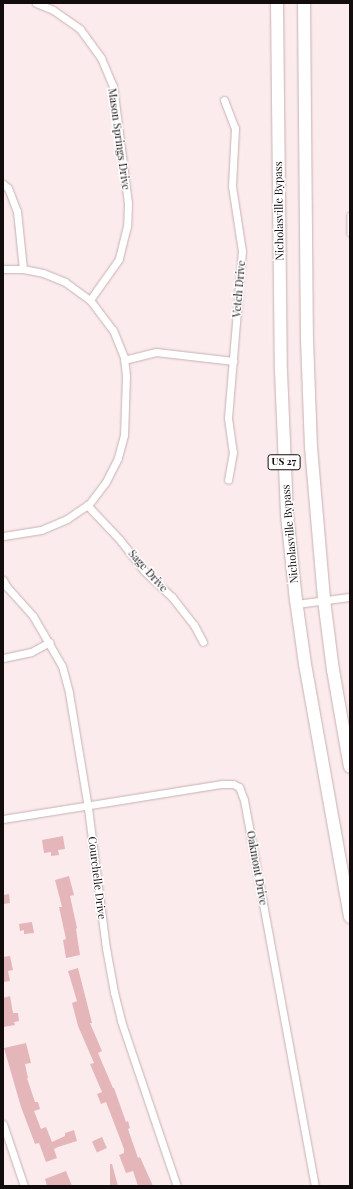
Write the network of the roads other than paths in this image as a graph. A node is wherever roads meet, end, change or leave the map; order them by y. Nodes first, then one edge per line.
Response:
1 (36, 3) edge
2 (277, 3) edge
3 (304, 3) edge
4 (224, 100) dead end
5 (3, 184) edge
6 (350, 214) edge
7 (350, 234) edge
8 (3, 269) edge
9 (23, 269) junction
10 (90, 300) junction
11 (124, 360) junction
12 (233, 361) junction
13 (228, 480) dead end
14 (87, 505) junction
15 (3, 536) edge
16 (3, 580) edge
17 (350, 597) edge
18 (324, 600) junction
19 (296, 604) junction
20 (50, 642) junction
21 (203, 642) dead end
22 (3, 658) edge
23 (350, 767) edge
24 (88, 807) junction
25 (3, 819) edge
26 (350, 917) edge
27 (3, 1124) edge
28 (24, 1186) edge
29 (177, 1186) edge
30 (315, 1186) edge

1 - 10 street, Mason Springs Drive
2 - 19 highway, Nicholasville Bypass / US 27
3 - 18 highway, US 27
4 - 12 street, Vetch Drive
5 - 9 street
6 - 7 lane
8 - 9 street
9 - 10 street
10 - 11 street
11 - 12 street
11 - 14 street
12 - 13 street, Vetch Drive
14 - 15 street
14 - 21 street, Sage Drive
16 - 20 street, Courchelle Drive
17 - 18 street
18 - 19 street
18 - 23 highway, US 27
19 - 26 highway, Nicholasville Bypass / US 27
20 - 22 street
20 - 24 street, Courchelle Drive
24 - 25 street, Oakmont Drive
24 - 29 street, Courchelle Drive
24 - 30 street, Oakmont Drive
27 - 28 street

